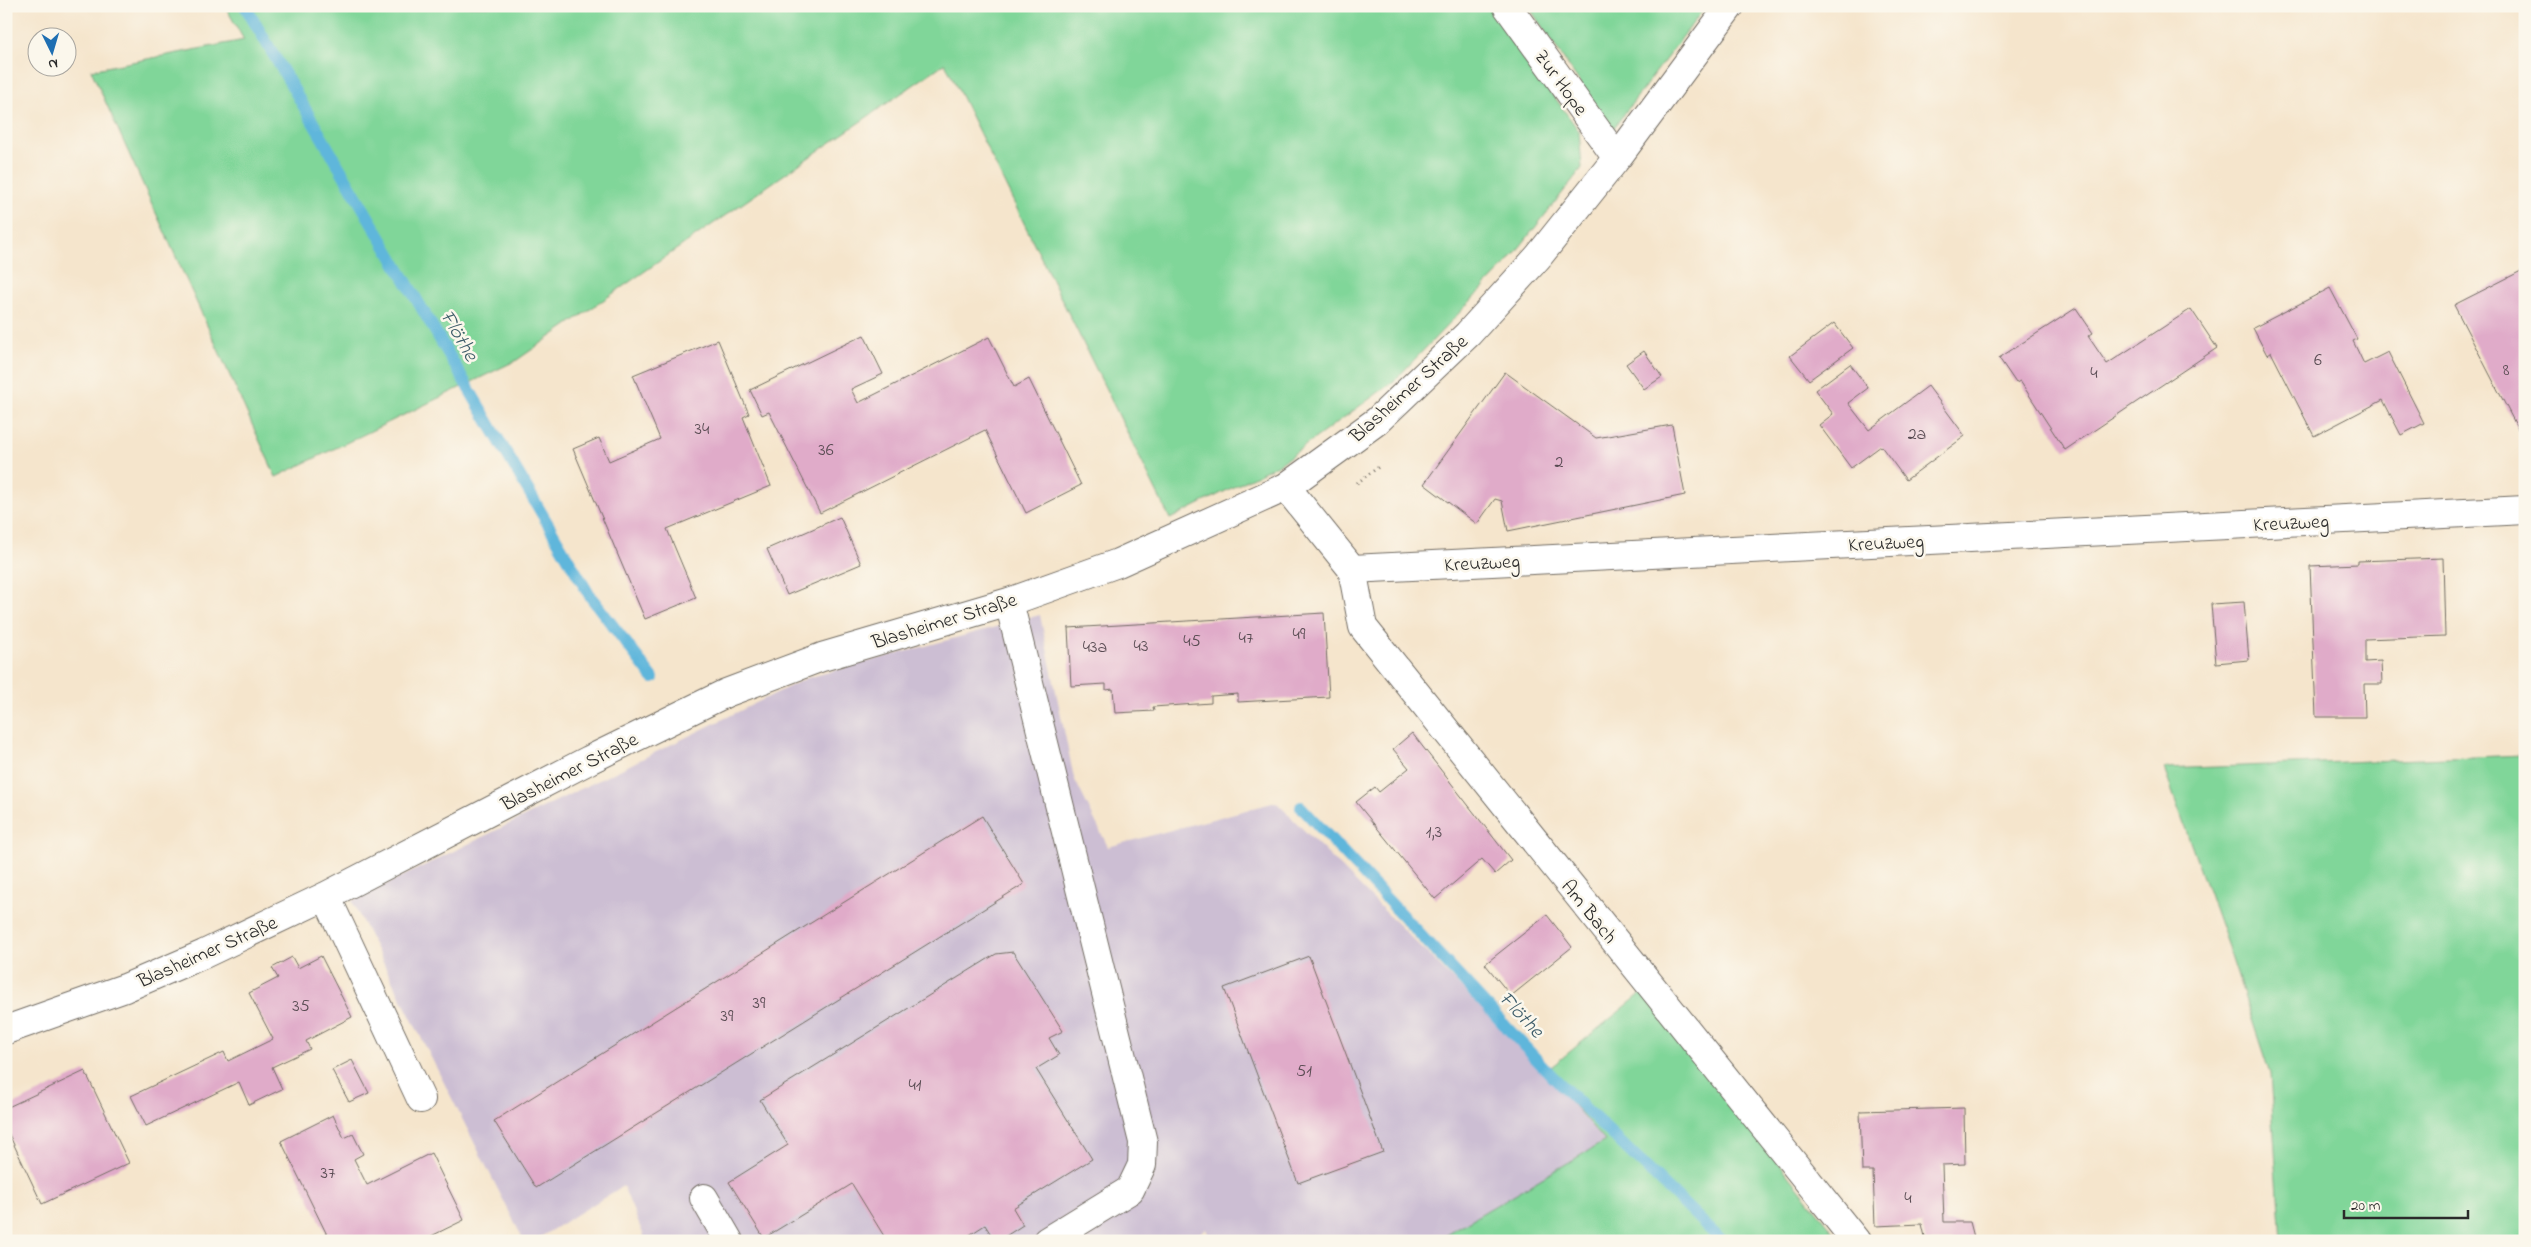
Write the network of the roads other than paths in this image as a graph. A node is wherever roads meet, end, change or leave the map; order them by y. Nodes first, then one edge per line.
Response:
1 (1507, 6) edge
2 (1730, 6) edge
3 (1617, 158) junction
4 (1286, 487) junction
5 (2525, 510) edge
6 (1352, 569) junction
7 (1009, 602) junction
8 (326, 896) junction
9 (6, 1030) edge
10 (421, 1099) dead end
11 (704, 1198) dead end
12 (729, 1241) edge
13 (1047, 1241) edge
14 (1856, 1241) edge

1 - 3 street, Zur Hope
2 - 3 street, Blasheimer Straße
3 - 4 street, Blasheimer Straße
4 - 6 street
4 - 7 street, Blasheimer Straße
5 - 6 street, Kreuzweg
6 - 14 street, Am Bach
7 - 8 street, Blasheimer Straße
7 - 13 street
8 - 9 street, Blasheimer Straße
8 - 10 street
11 - 12 street

